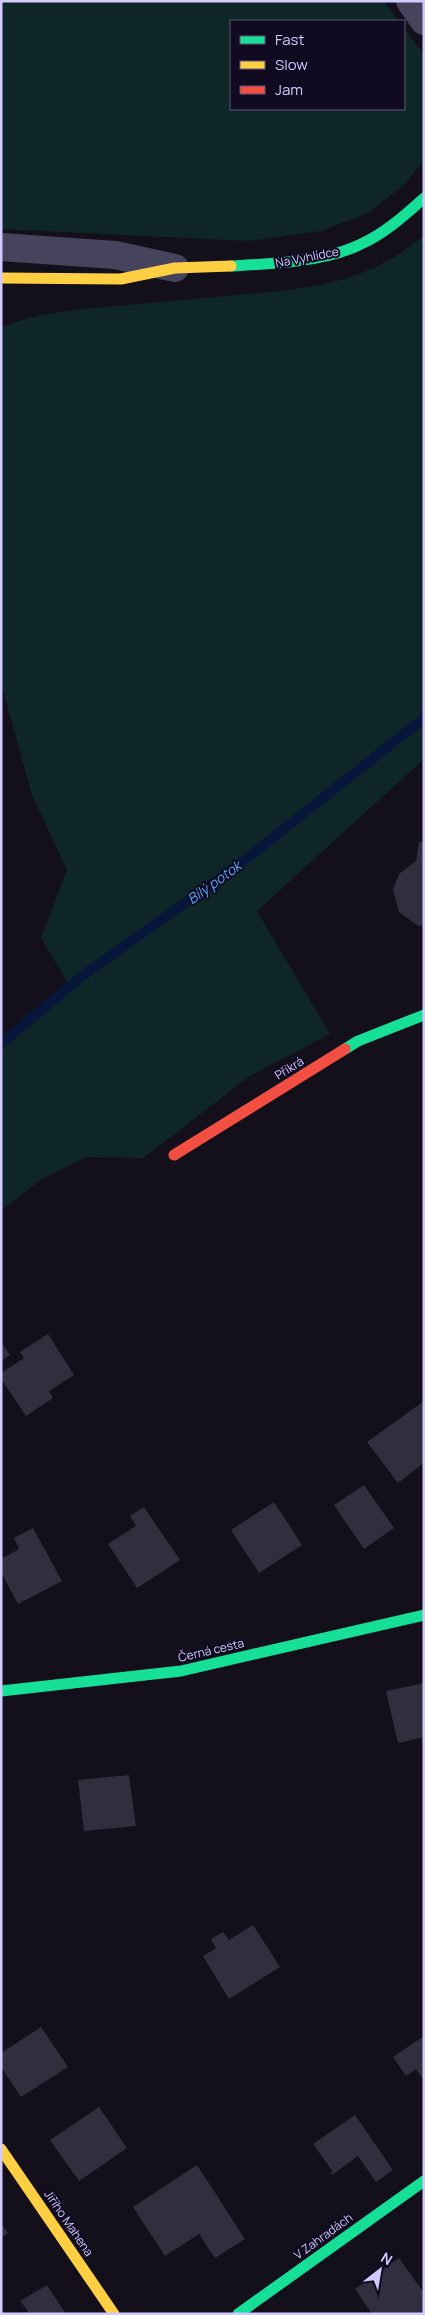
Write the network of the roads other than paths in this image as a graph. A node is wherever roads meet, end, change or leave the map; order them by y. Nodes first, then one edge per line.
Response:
1 (410, 1) edge
2 (424, 21) edge
3 (424, 198) edge
4 (1, 247) edge
5 (175, 268) junction
6 (1, 278) edge
7 (39, 278) junction
8 (7, 290) dead end
9 (424, 1015) edge
10 (174, 1155) dead end
11 (424, 1616) edge
12 (2, 1691) edge
13 (1, 2149) edge
14 (424, 2181) edge
15 (114, 2314) edge
16 (238, 2314) edge

1 - 2 street
3 - 5 street, Na Vyhlídce
4 - 5 street, Na Vyhlídce
5 - 7 street, Na Vyhlídce
6 - 7 street, Na Vyhlídce
7 - 8 street
9 - 10 street, Příkrá
11 - 12 street, Černá cesta
13 - 15 street, Jiřího Mahena
14 - 16 street, V Zahradách

